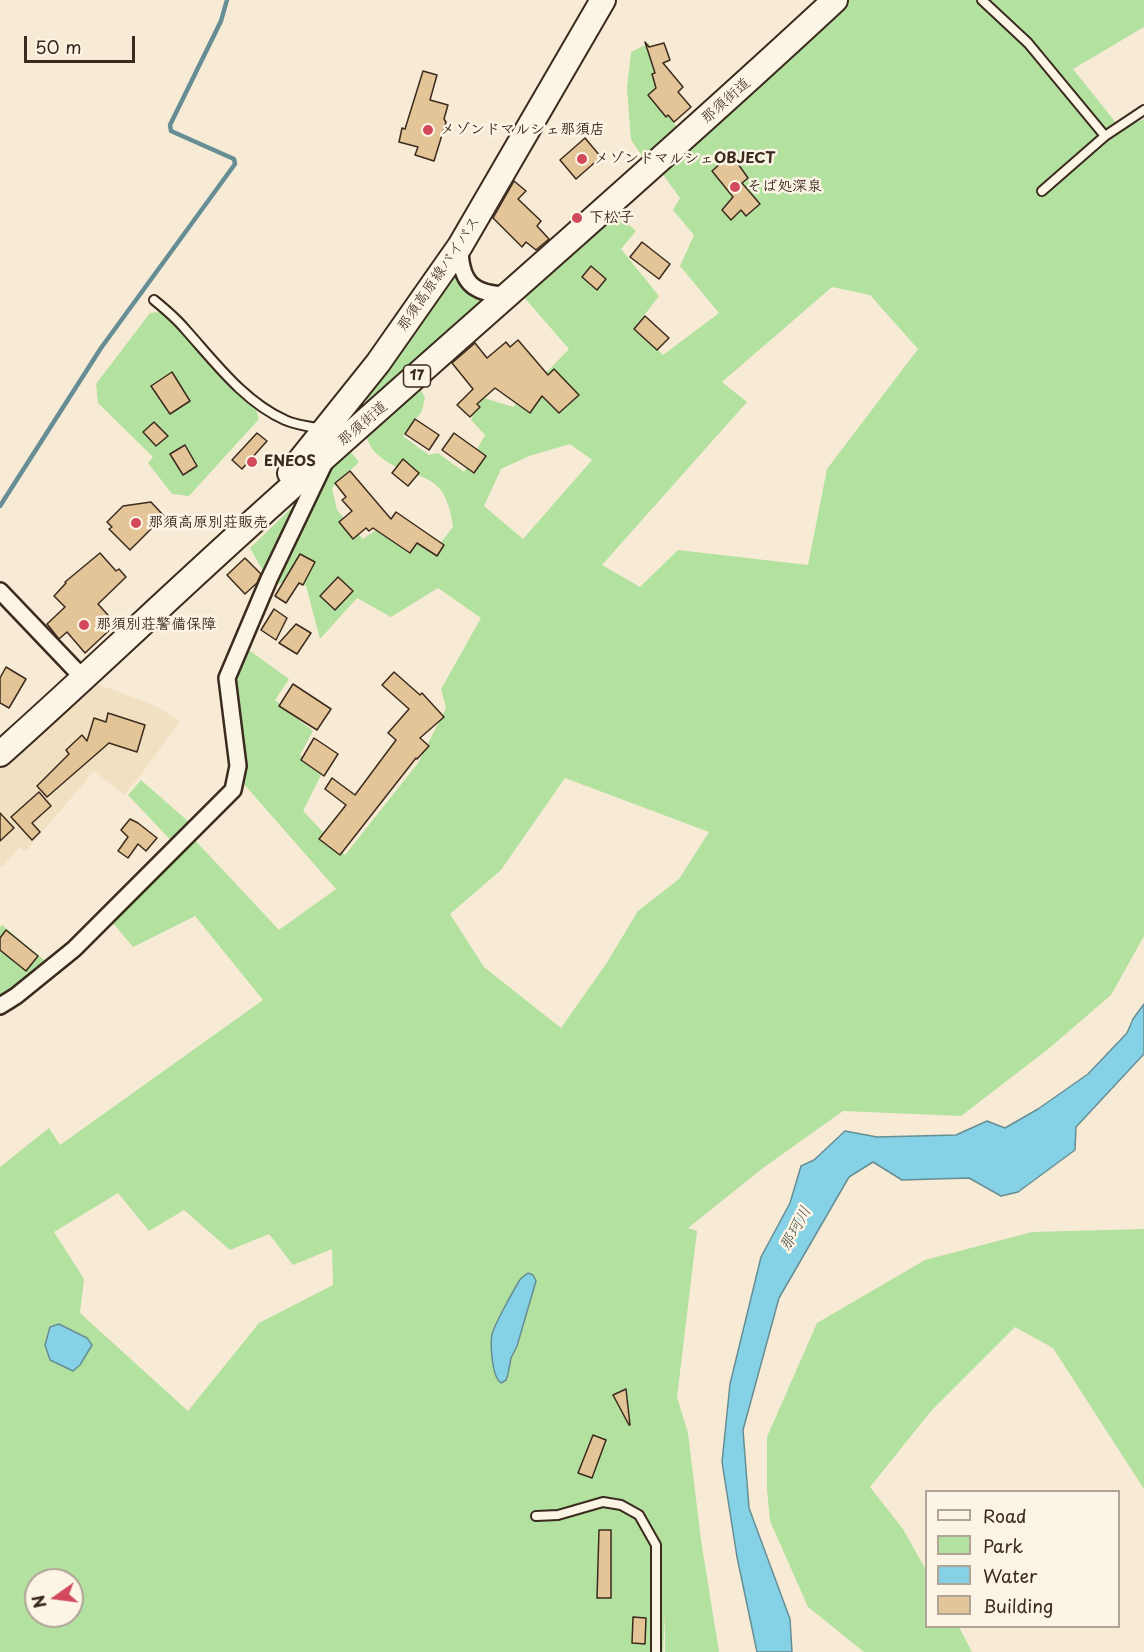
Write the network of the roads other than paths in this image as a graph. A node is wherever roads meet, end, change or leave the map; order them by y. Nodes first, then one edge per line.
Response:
1 (603, 0) edge
2 (835, 0) edge
3 (982, 0) edge
4 (1144, 110) edge
5 (1105, 136) junction
6 (1042, 191) dead end
7 (460, 246) junction
8 (507, 296) junction
9 (154, 300) dead end
10 (325, 430) junction
11 (329, 454) junction
12 (245, 528) junction
13 (0, 591) edge
14 (84, 679) junction
15 (0, 754) edge
16 (0, 1006) edge
17 (536, 1516) dead end
18 (656, 1652) edge

1 - 7 main road, 那須高原線バイパス / 17
2 - 8 main road, 那須街道 / 17
3 - 5 lane
4 - 5 lane
5 - 6 lane
7 - 8 street
7 - 10 main road, 那須高原線バイパス / 17
8 - 11 main road, 那須街道 / 17
9 - 10 lane
10 - 12 main road, 那須高原線バイパス / 17
11 - 12 main road, 那須街道 / 17
11 - 16 street
12 - 14 main road, 那須街道 / 17
13 - 14 street
14 - 15 main road, 那須街道 / 17
17 - 18 lane

